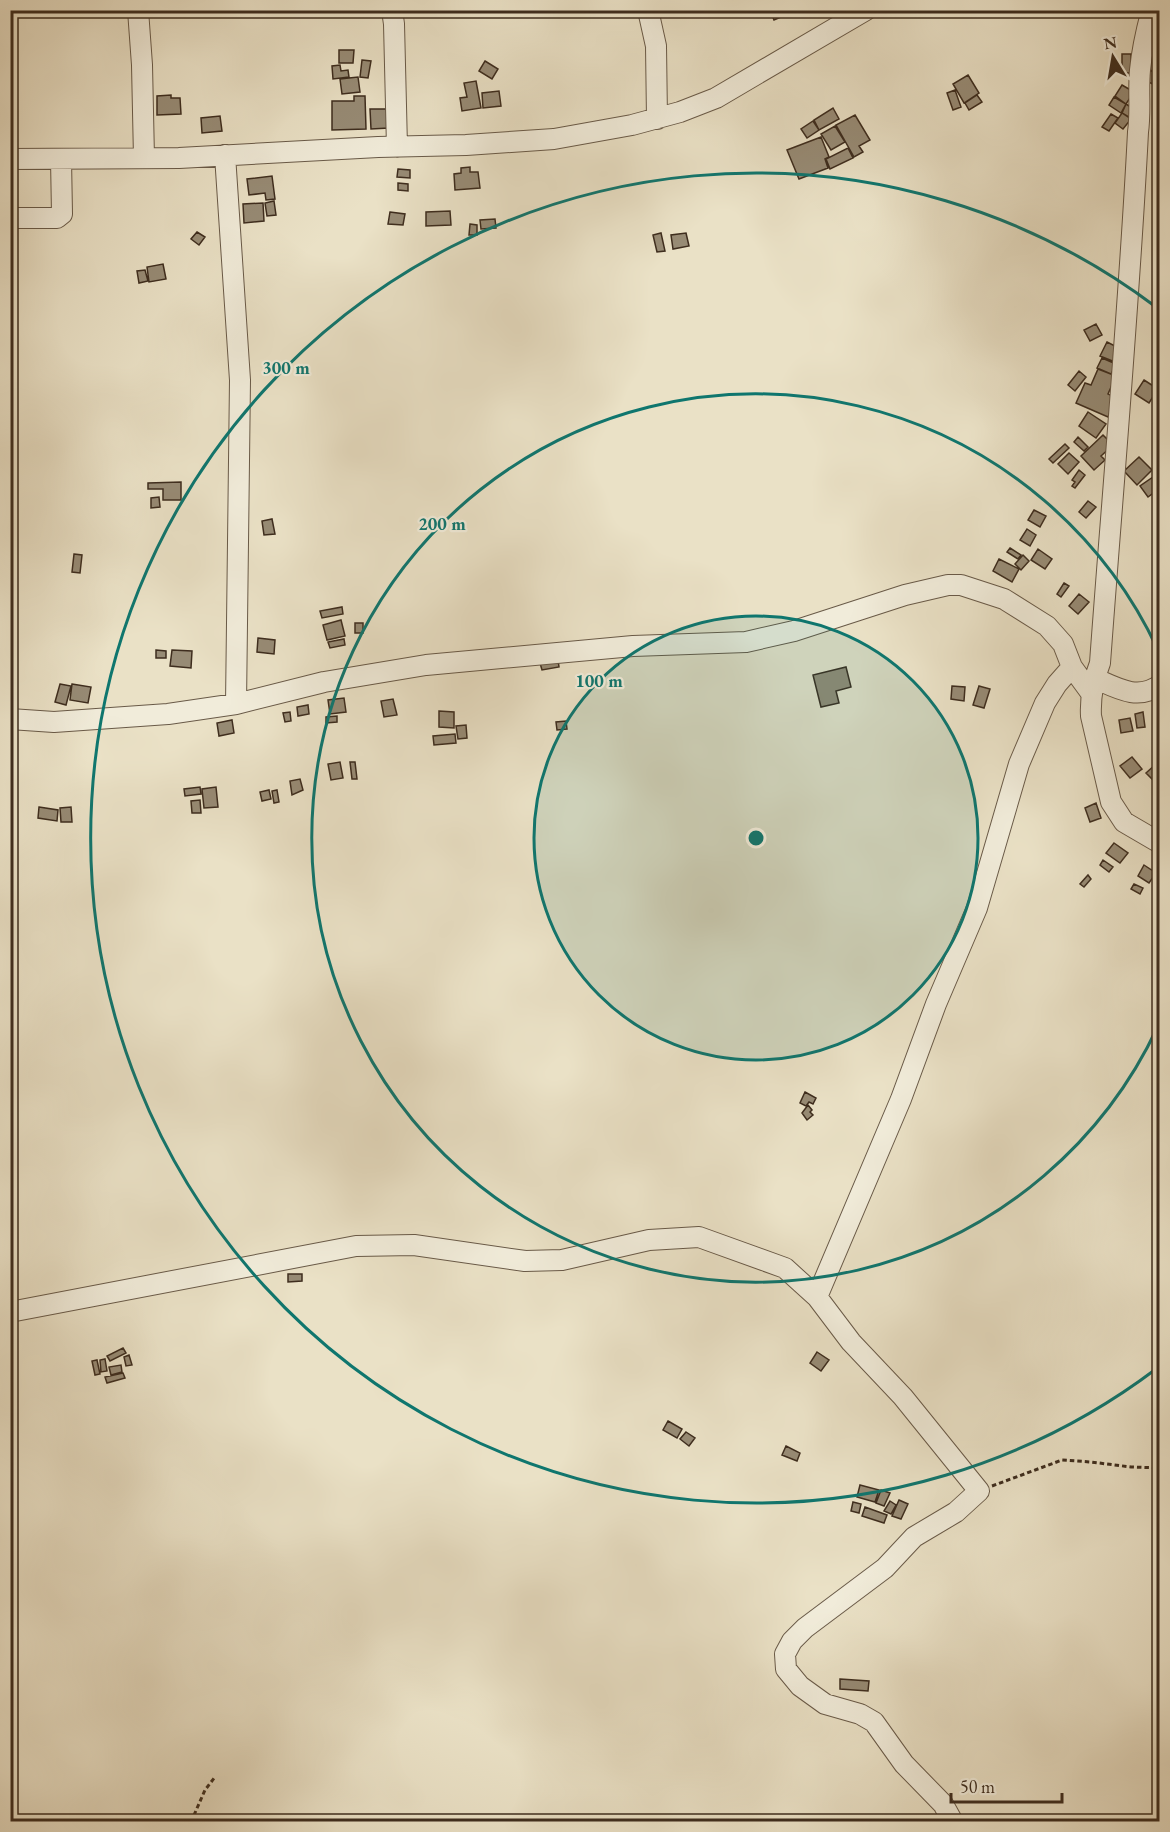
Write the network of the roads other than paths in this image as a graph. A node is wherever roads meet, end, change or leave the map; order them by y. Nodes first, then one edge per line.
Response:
1 (138, 10) edge
2 (392, 10) edge
3 (648, 10) edge
4 (866, 10) edge
5 (1153, 14) edge
6 (657, 119) junction
7 (397, 147) junction
8 (225, 155) junction
9 (144, 158) junction
10 (10, 159) edge
11 (61, 159) junction
12 (10, 218) edge
13 (1072, 667) junction
14 (1093, 685) junction
15 (1160, 685) edge
16 (236, 704) junction
17 (10, 719) edge
18 (1160, 843) edge
19 (817, 1297) junction
20 (10, 1312) edge
21 (953, 1821) edge

1 - 9 street
2 - 7 street
3 - 6 street
4 - 6 street
5 - 14 street
6 - 7 street
7 - 8 street
8 - 9 street
8 - 16 street
9 - 11 street
10 - 11 street
11 - 12 street
13 - 14 street
13 - 16 street
13 - 19 street
14 - 15 street
14 - 18 street
16 - 17 street
19 - 20 street
19 - 21 street

